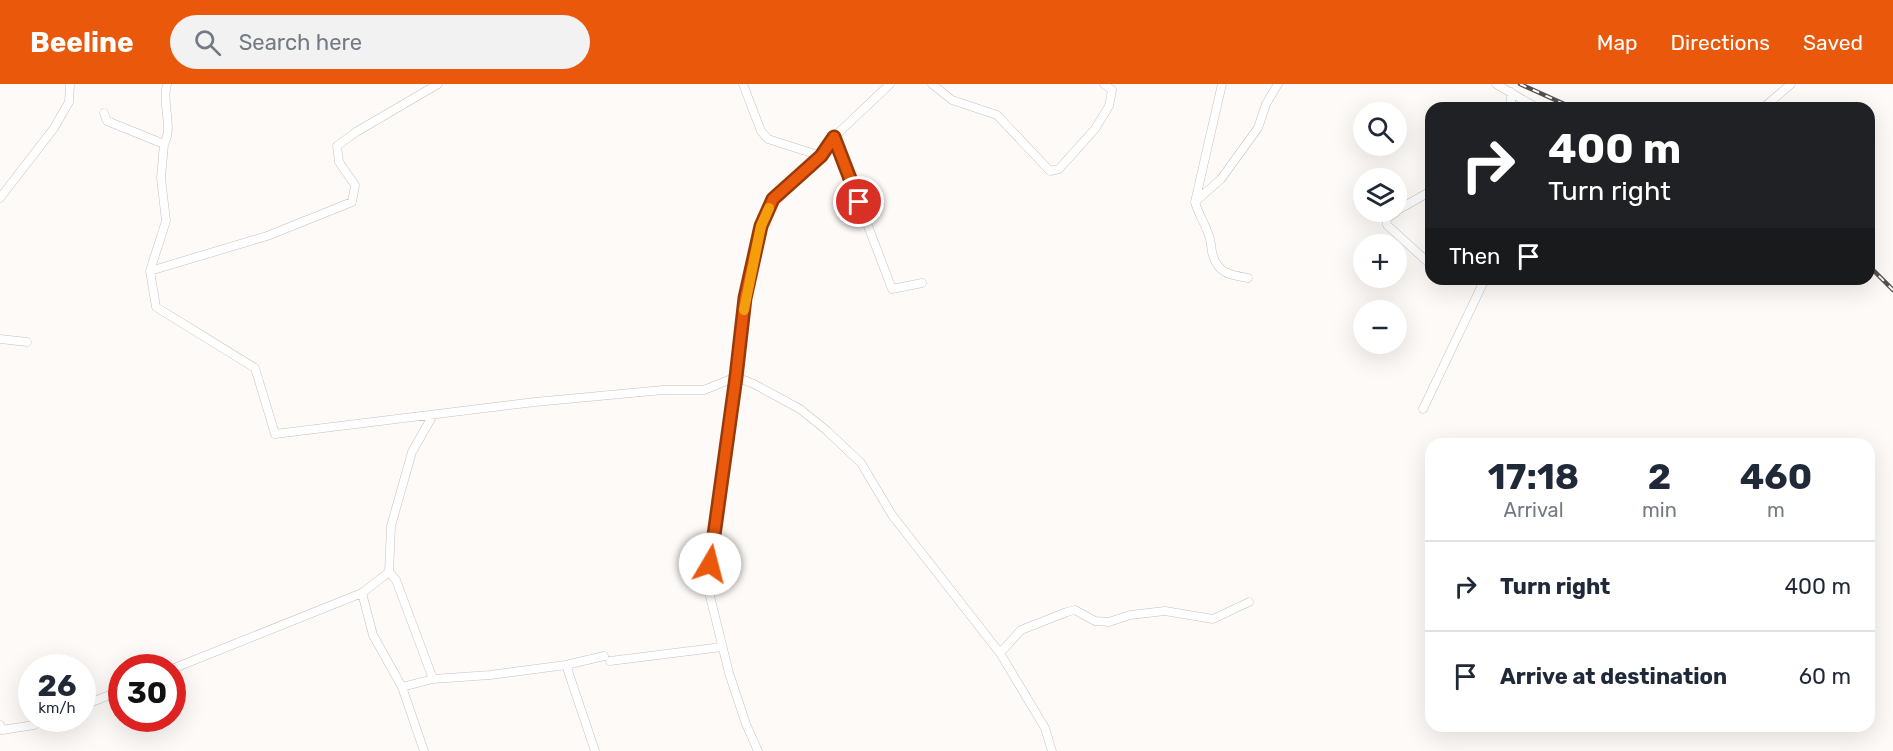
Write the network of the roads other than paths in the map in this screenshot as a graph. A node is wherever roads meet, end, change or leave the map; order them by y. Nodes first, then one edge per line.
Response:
1 (70, 84) edge
2 (167, 84) edge
3 (438, 84) edge
4 (743, 84) edge
5 (890, 84) edge
6 (932, 84) edge
7 (1104, 84) edge
8 (1222, 84) edge
9 (1278, 84) edge
10 (1496, 84) edge
11 (1791, 84) edge
12 (1511, 92) junction
13 (1511, 102) edge
14 (1527, 102) edge
15 (1770, 102) edge
16 (104, 113) dead end
17 (834, 137) junction
18 (164, 144) junction
19 (821, 156) junction
20 (1425, 194) edge
21 (0, 198) edge
22 (1195, 201) junction
23 (1407, 205) edge
24 (1386, 222) edge
25 (1425, 260) edge
26 (150, 271) junction
27 (1248, 278) dead end
28 (922, 283) dead end
29 (1482, 285) edge
30 (0, 339) edge
31 (27, 342) dead end
32 (736, 377) junction
33 (1423, 409) dead end
34 (433, 415) junction
35 (389, 572) junction
36 (362, 593) junction
37 (1249, 602) dead end
38 (722, 647) junction
39 (1000, 653) junction
40 (186, 663) edge
41 (566, 665) junction
42 (433, 679) junction
43 (402, 687) junction
44 (0, 725) edge
45 (18, 728) edge
46 (424, 751) edge
47 (595, 751) edge
48 (758, 751) edge
49 (1052, 751) edge

1 - 21 street
2 - 18 street
3 - 26 street
4 - 19 street
5 - 17 street
6 - 7 street
8 - 22 street
9 - 22 street
10 - 12 street
11 - 15 street
12 - 13 street
12 - 14 street
16 - 18 street
17 - 19 street
17 - 28 street
18 - 26 street
19 - 32 street
20 - 23 street
22 - 27 street
24 - 25 street
26 - 34 street
29 - 33 street
30 - 31 street
32 - 34 street
32 - 38 street
32 - 39 street
34 - 35 street
35 - 36 street
35 - 42 street
36 - 40 street
36 - 43 street
37 - 39 street
38 - 41 street
38 - 48 street
39 - 49 street
41 - 42 street
41 - 47 street
42 - 43 street
43 - 46 street
44 - 45 street

